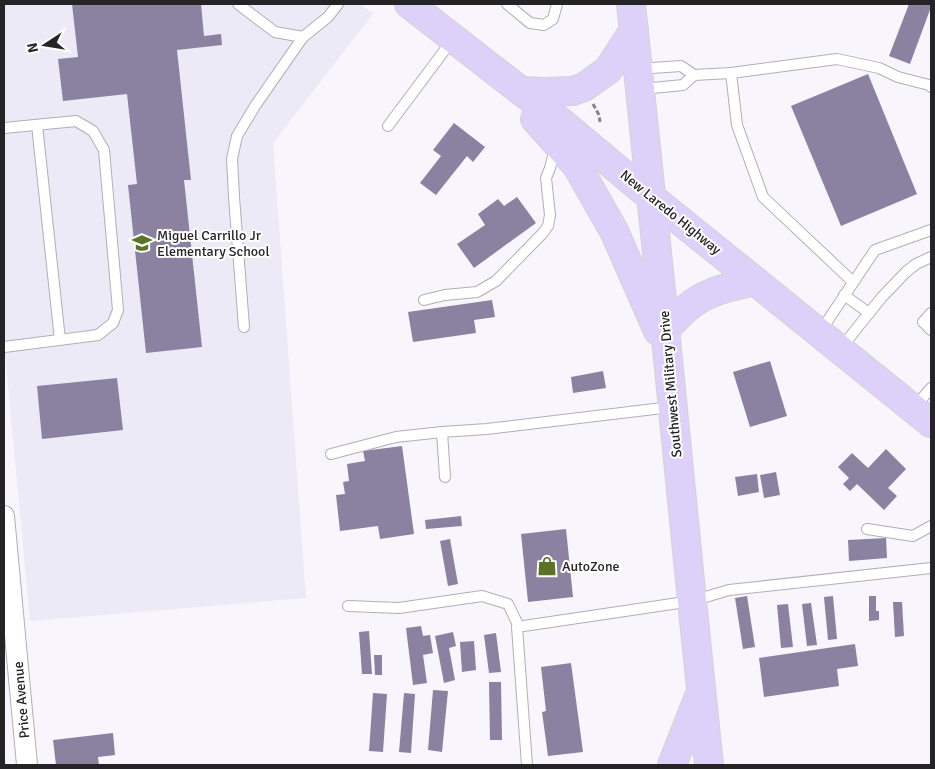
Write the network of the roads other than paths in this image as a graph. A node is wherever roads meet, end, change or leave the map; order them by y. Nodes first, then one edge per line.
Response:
1 (238, 4) edge
2 (338, 4) edge
3 (507, 4) edge
4 (557, 4) edge
5 (419, 7) edge
6 (633, 17) edge
7 (303, 37) junction
8 (453, 39) junction
9 (480, 59) junction
10 (731, 73) junction
11 (694, 75) junction
12 (640, 79) junction
13 (931, 85) edge
14 (521, 91) junction
15 (37, 126) junction
16 (388, 126) dead end
17 (4, 128) edge
18 (559, 132) junction
19 (652, 198) junction
20 (931, 230) edge
21 (931, 257) edge
22 (755, 281) junction
23 (853, 282) junction
24 (844, 295) junction
25 (424, 300) dead end
26 (869, 313) junction
27 (931, 313) edge
28 (244, 327) dead end
29 (931, 330) edge
30 (60, 340) junction
31 (830, 340) junction
32 (666, 341) junction
33 (4, 347) edge
34 (931, 388) edge
35 (672, 406) junction
36 (923, 416) edge
37 (442, 432) junction
38 (331, 454) dead end
39 (445, 477) dead end
40 (4, 516) edge
41 (931, 526) edge
42 (868, 529) dead end
43 (931, 568) edge
44 (692, 601) junction
45 (348, 606) dead end
46 (519, 627) junction
47 (701, 691) junction
48 (27, 765) edge
49 (527, 765) edge
50 (672, 765) edge
51 (709, 765) edge

1 - 7 lane
2 - 7 lane
3 - 4 lane
5 - 8 main road, New Laredo Highway
6 - 12 main road, Southwest Military Drive
6 - 14 main road
7 - 28 lane
8 - 9 main road, New Laredo Highway
8 - 16 lane
9 - 14 main road, New Laredo Highway
9 - 18 main road
10 - 11 lane
10 - 13 lane
10 - 23 lane
11 - 12 lane
11 - 12 lane
12 - 19 main road, Southwest Military Drive
14 - 18 main road, New Laredo Highway
15 - 17 lane
15 - 30 lane
15 - 30 lane
18 - 19 main road, New Laredo Highway
18 - 25 lane
18 - 32 main road
19 - 22 main road, New Laredo Highway
19 - 32 main road, Southwest Military Drive
20 - 23 lane
21 - 26 lane
22 - 31 main road, New Laredo Highway
22 - 32 main road
23 - 24 lane
24 - 26 lane
24 - 31 lane
26 - 31 lane
27 - 29 lane
30 - 33 lane
31 - 36 main road, New Laredo Highway
32 - 35 main road, Southwest Military Drive
34 - 36 lane
35 - 37 lane
35 - 44 main road, Southwest Military Drive
37 - 38 lane
37 - 39 lane
40 - 48 street, Price Avenue
41 - 42 lane
43 - 44 lane
44 - 46 lane
44 - 47 main road, Southwest Military Drive
45 - 46 lane
46 - 49 lane
47 - 50 main road
47 - 51 main road, Southwest Military Drive

